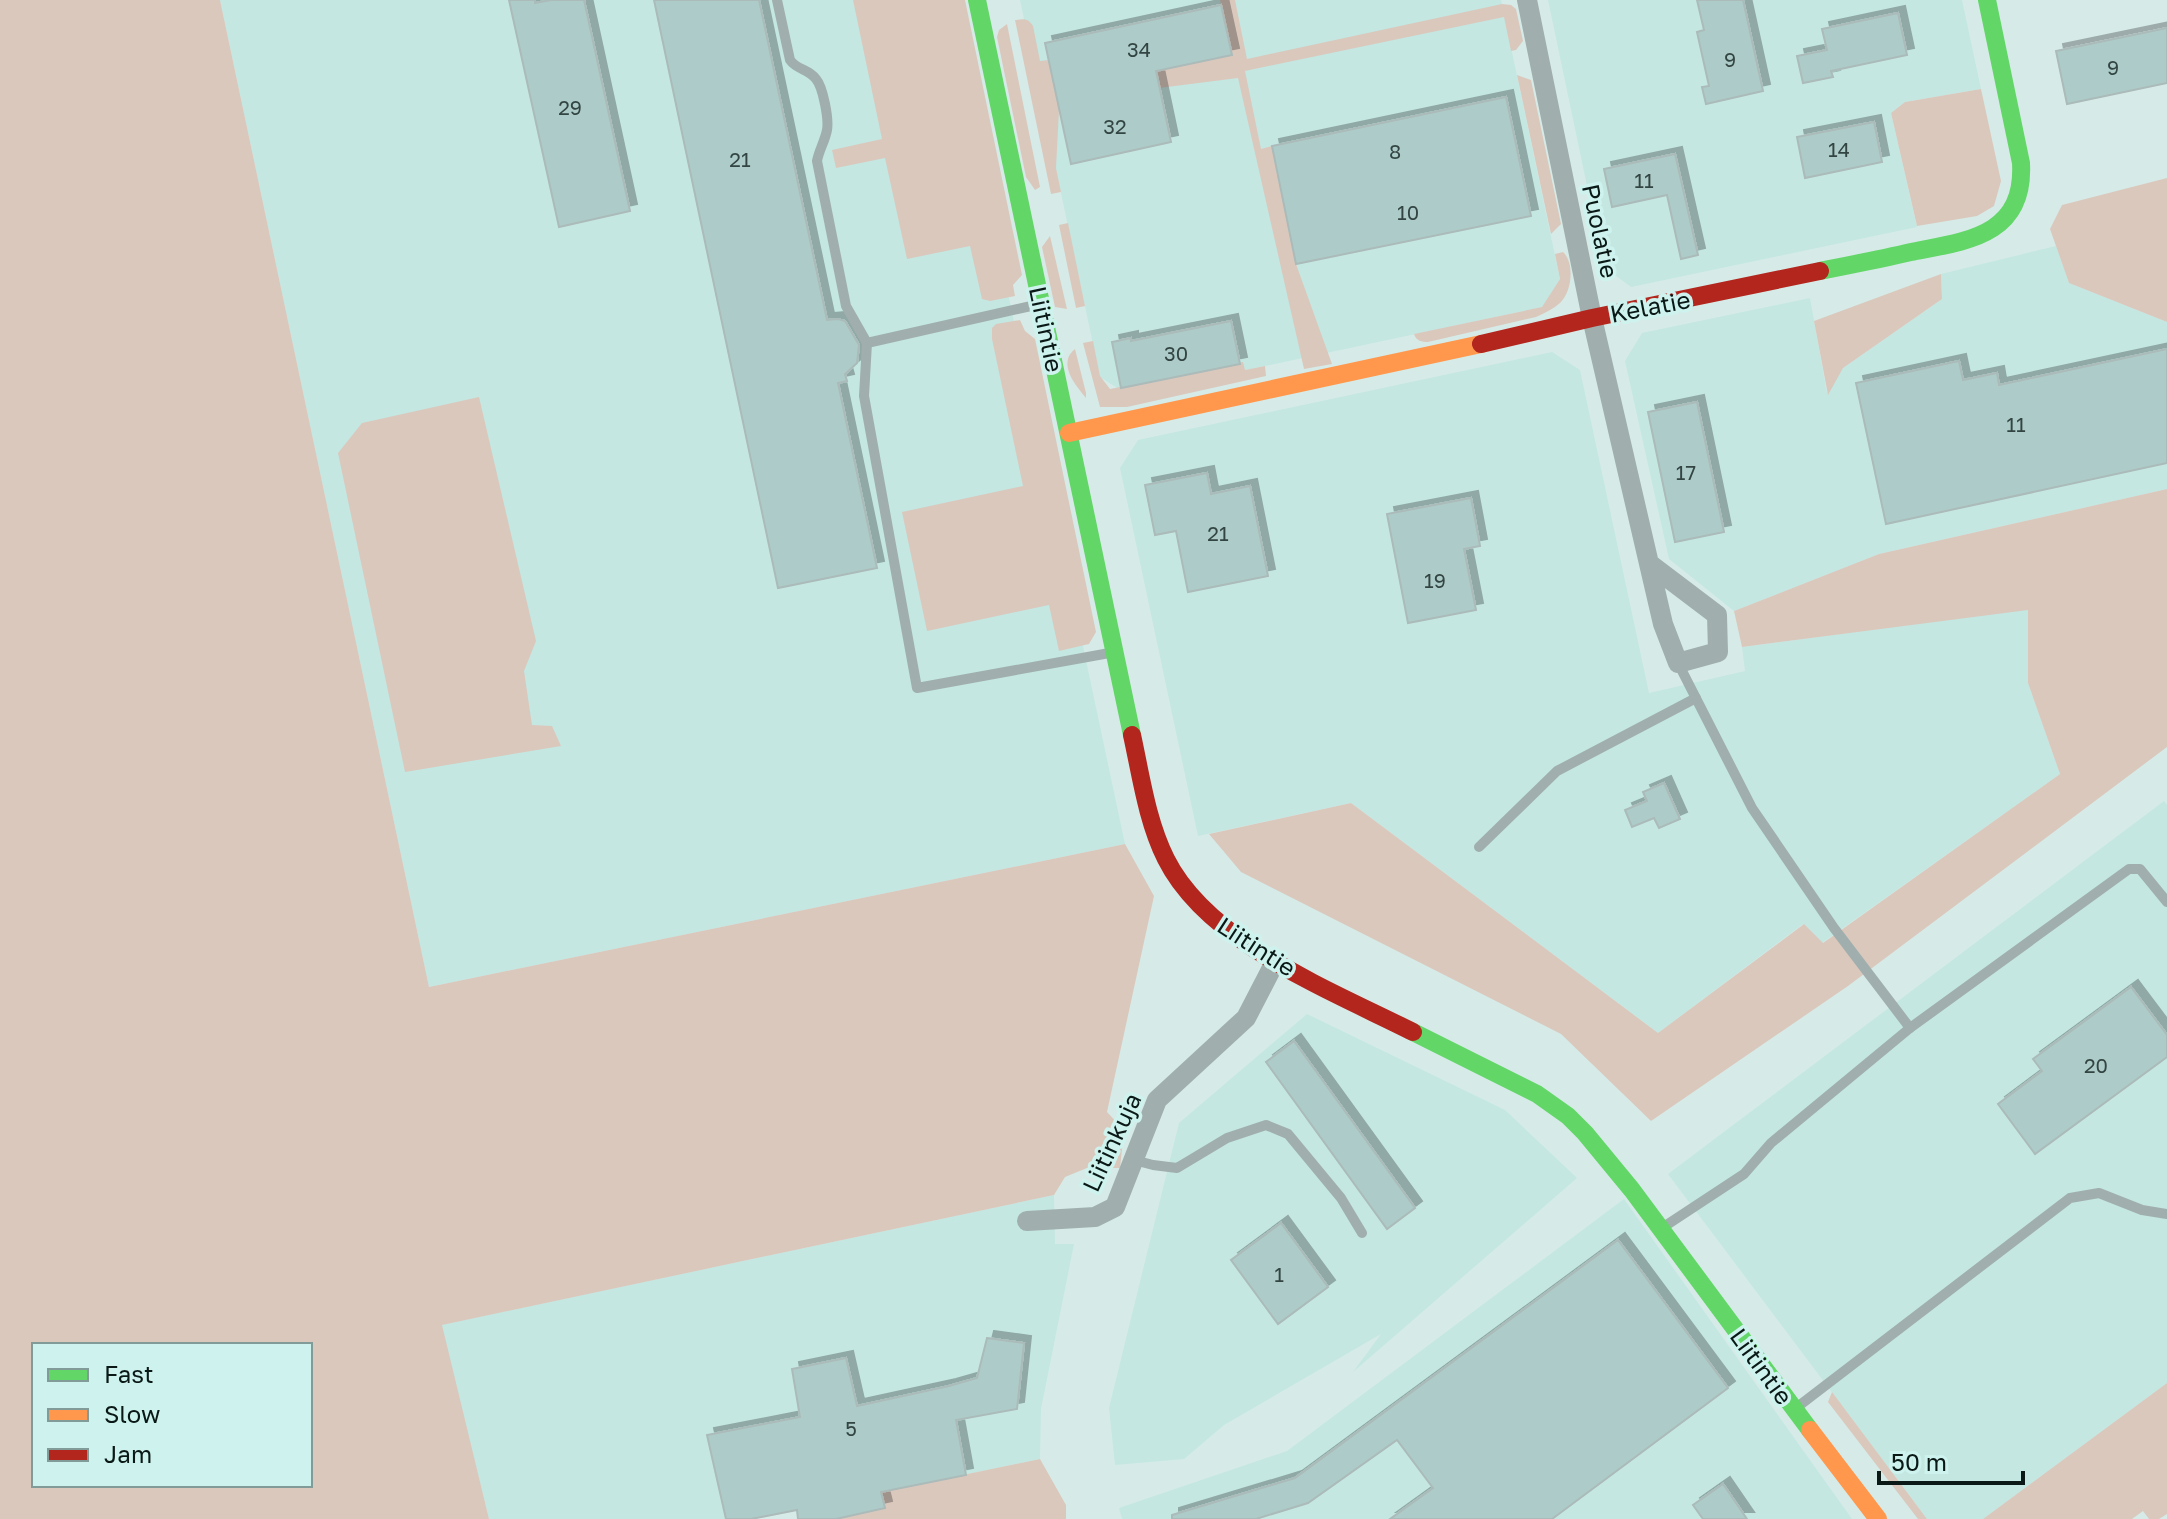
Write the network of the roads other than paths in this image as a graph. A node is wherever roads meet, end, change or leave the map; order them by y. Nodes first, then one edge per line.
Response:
1 (777, 0) edge
2 (977, 0) edge
3 (1527, 0) edge
4 (1987, 0) edge
5 (1042, 304) junction
6 (1592, 318) junction
7 (867, 343) junction
8 (1069, 433) junction
9 (1651, 565) junction
10 (1116, 652) junction
11 (1678, 663) junction
12 (1696, 698) junction
13 (1479, 847) dead end
14 (2167, 902) edge
15 (1275, 962) junction
16 (1910, 1028) junction
17 (1134, 1160) junction
18 (2167, 1214) edge
19 (1027, 1221) dead end
20 (1660, 1229) junction
21 (1362, 1233) dead end
22 (1794, 1410) junction
23 (1878, 1519) edge

1 - 7 lane
2 - 5 street, Liitintie
3 - 6 street, Puolatie
4 - 6 street, Kelatie
5 - 7 lane
5 - 8 street, Liitintie
6 - 8 street, Kelatie
6 - 9 street, Puolatie
7 - 10 lane
8 - 10 street, Liitintie
9 - 11 street, Puolatie
9 - 11 street
10 - 15 street, Liitintie
11 - 12 lane
12 - 13 lane
12 - 16 lane
14 - 16 lane
15 - 17 street, Liitinkuja
15 - 20 street, Liitintie
16 - 20 lane
17 - 19 street, Liitinkuja
17 - 21 lane
18 - 22 lane
20 - 22 street, Liitintie
22 - 23 street, Liitintie

